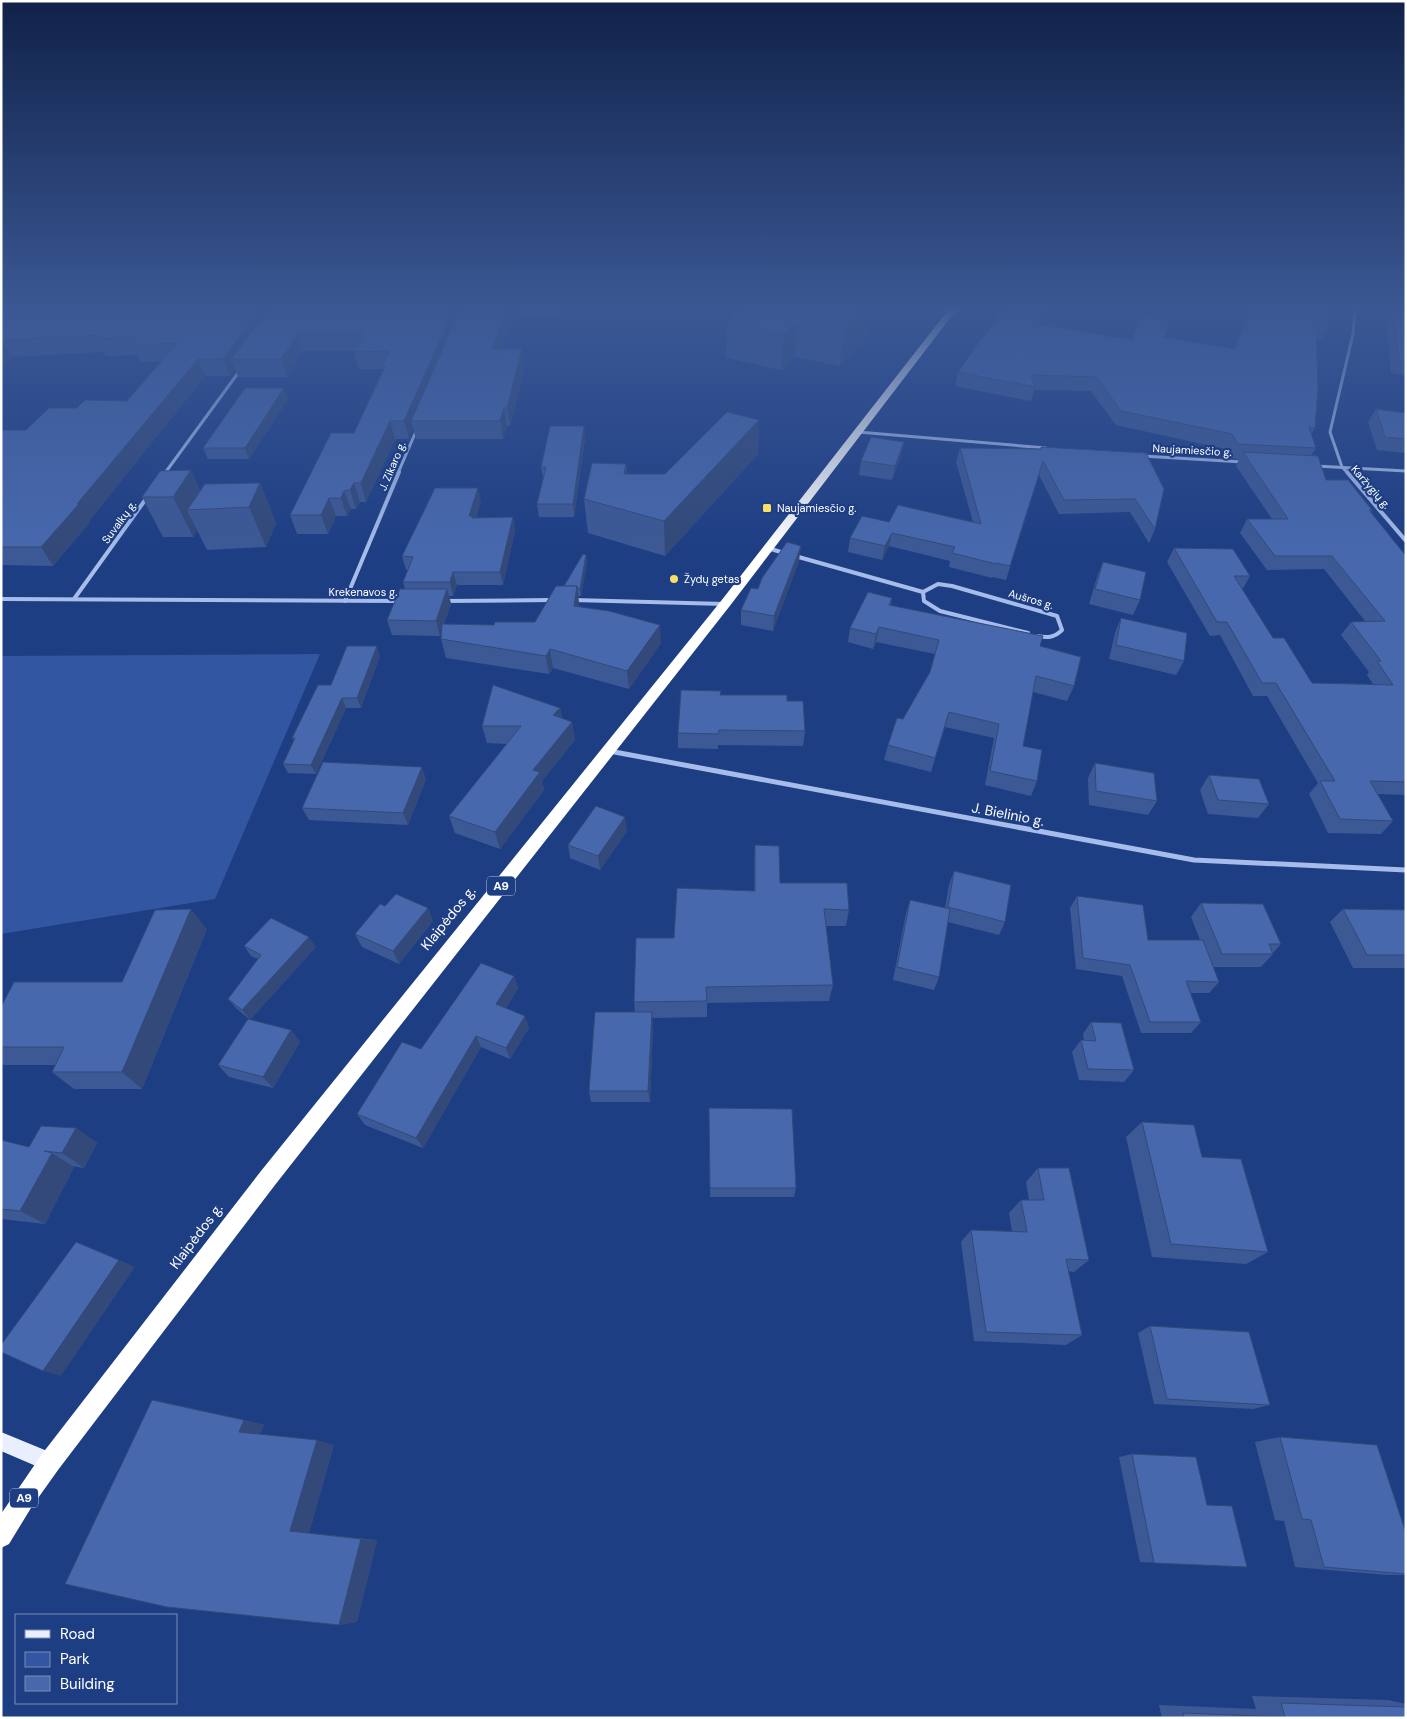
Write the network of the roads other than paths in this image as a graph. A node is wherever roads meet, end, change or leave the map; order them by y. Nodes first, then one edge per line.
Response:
1 (226, 389) edge
2 (891, 389) edge
3 (1340, 389) edge
4 (419, 424) edge
5 (858, 432) junction
6 (1052, 448) edge
7 (1141, 456) edge
8 (1245, 462) edge
9 (1313, 465) edge
10 (1342, 467) junction
11 (1406, 472) edge
12 (160, 479) edge
13 (149, 495) edge
14 (1406, 541) edge
15 (768, 548) junction
16 (922, 592) junction
17 (1, 599) edge
18 (74, 599) junction
19 (559, 600) edge
20 (569, 600) edge
21 (345, 601) junction
22 (403, 601) edge
23 (432, 601) edge
24 (725, 604) junction
25 (608, 751) junction
26 (1406, 870) edge
27 (1, 1441) edge
28 (50, 1462) junction
29 (1, 1536) edge

1 - 12 street
2 - 5 highway, Klaipėdos g. / A9
3 - 10 street
4 - 21 street, J. Zikaro g.
5 - 6 street
5 - 15 highway, Klaipėdos g. / A9
7 - 8 street, Naujamiesčio g.
9 - 10 street
10 - 11 street
10 - 14 street, Karžygių g.
13 - 18 street, Suvalkų g.
15 - 16 street
15 - 24 highway, Klaipėdos g. / A9
16 - 16 street, Aušros g.
17 - 18 street, Krekenavos g.
18 - 21 street, Krekenavos g.
19 - 23 street
20 - 24 street
21 - 22 street, Krekenavos g.
24 - 25 highway, Klaipėdos g. / A9
25 - 26 street, J. Bielinio g.
25 - 28 highway, Klaipėdos g. / A9
27 - 28 main road
28 - 29 highway, Klaipėdos g. / A9

